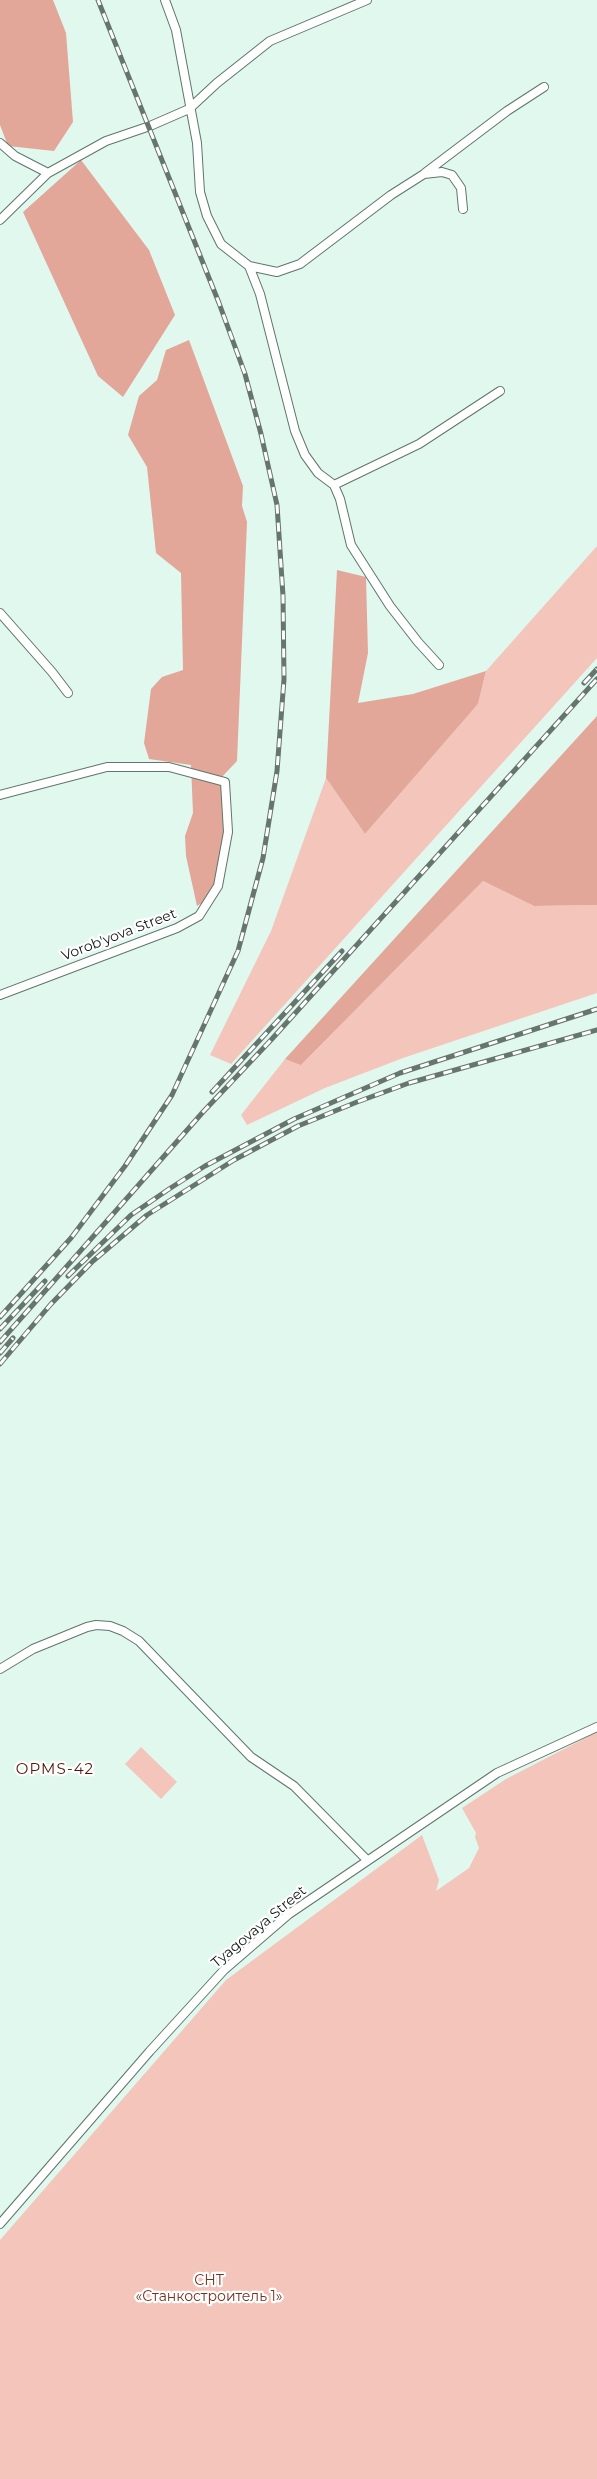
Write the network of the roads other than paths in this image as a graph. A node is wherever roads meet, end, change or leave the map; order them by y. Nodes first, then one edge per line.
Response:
1 (165, 0) edge
2 (368, 0) edge
3 (544, 87) dead end
4 (189, 109) junction
5 (0, 144) edge
6 (48, 173) junction
7 (424, 174) junction
8 (463, 209) dead end
9 (0, 220) edge
10 (249, 266) junction
11 (500, 391) dead end
12 (334, 485) junction
13 (0, 613) edge
14 (439, 665) dead end
15 (68, 694) dead end
16 (0, 795) edge
17 (0, 995) edge
18 (0, 1669) edge
19 (597, 1727) edge
20 (366, 1860) junction
21 (0, 2224) edge

1 - 4 street
2 - 4 street
3 - 7 street
4 - 6 street
4 - 10 street
5 - 6 street
6 - 9 street
7 - 8 street
7 - 10 street
10 - 12 street
11 - 12 street
12 - 14 street
13 - 15 street
16 - 17 street, Vorob'yova Street
18 - 20 street
19 - 20 street, Tyagovaya Street
20 - 21 street, Tyagovaya Street

